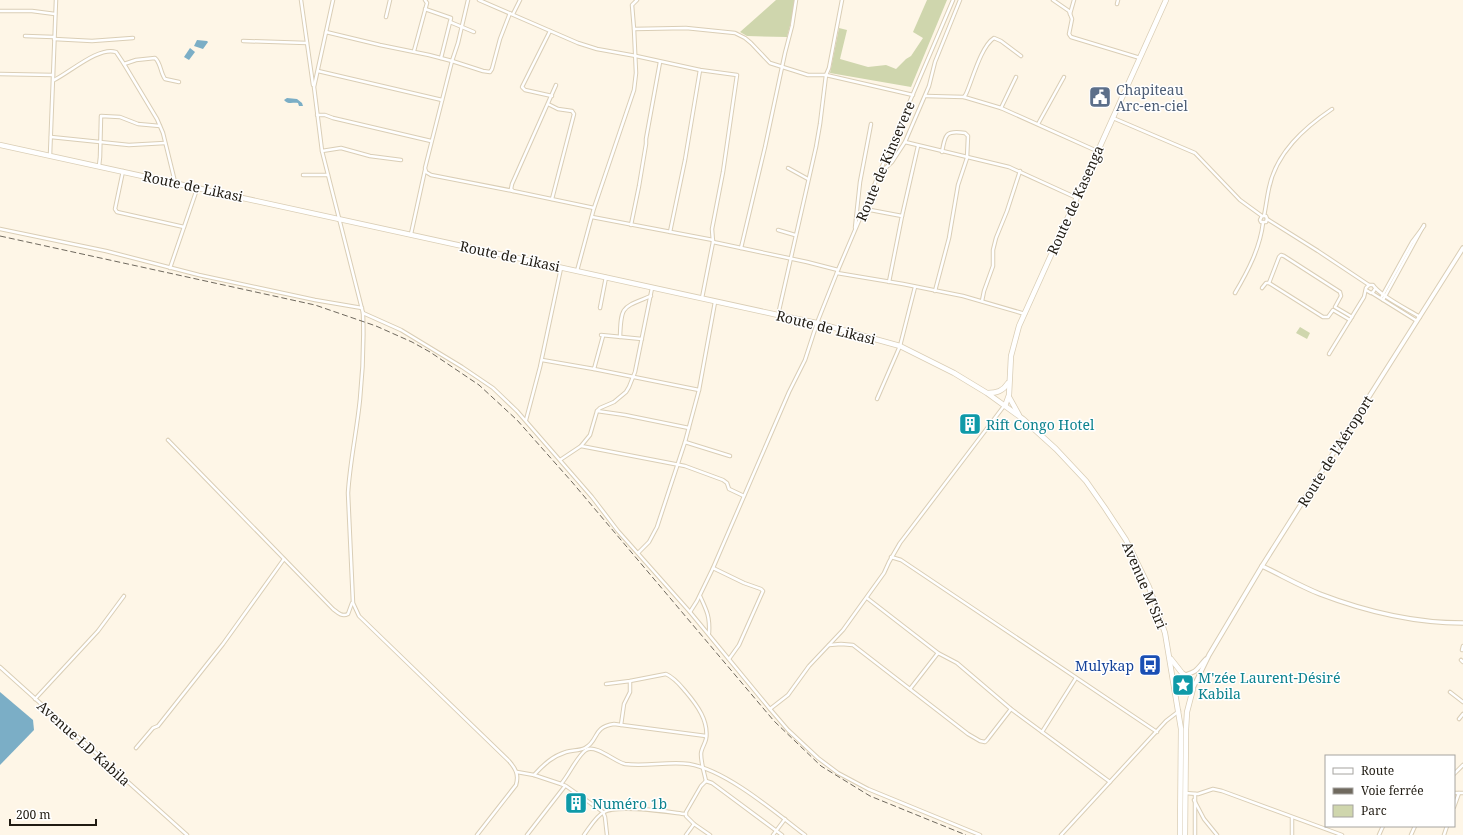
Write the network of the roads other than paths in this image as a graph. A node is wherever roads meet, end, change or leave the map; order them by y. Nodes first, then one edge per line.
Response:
1 (56, 0) edge
2 (301, 0) edge
3 (333, 0) edge
4 (390, 0) edge
5 (425, 0) edge
6 (468, 0) edge
7 (479, 0) edge
8 (520, 0) edge
9 (638, 0) edge
10 (796, 0) edge
11 (842, 0) edge
12 (953, 0) edge
13 (960, 0) edge
14 (1053, 0) edge
15 (1074, 0) edge
16 (1118, 0) edge
17 (1166, 0) edge
18 (1117, 4) dead end
19 (425, 9) junction
20 (0, 10) edge
21 (55, 14) junction
22 (511, 14) junction
23 (1070, 14) junction
24 (386, 17) dead end
25 (450, 22) junction
26 (462, 27) junction
27 (634, 29) junction
28 (550, 30) junction
29 (326, 32) junction
30 (474, 32) dead end
31 (26, 36) dead end
32 (54, 38) junction
33 (133, 38) dead end
34 (243, 41) dead end
35 (307, 43) junction
36 (414, 52) junction
37 (636, 56) junction
38 (1021, 56) dead end
39 (441, 58) junction
40 (1140, 58) junction
41 (452, 61) junction
42 (660, 62) junction
43 (124, 64) junction
44 (782, 66) junction
45 (700, 70) junction
46 (318, 71) junction
47 (0, 74) edge
48 (54, 75) junction
49 (826, 75) junction
50 (1016, 77) dead end
51 (1064, 77) dead end
52 (54, 80) junction
53 (180, 82) dead end
54 (556, 85) dead end
55 (314, 87) junction
56 (913, 95) junction
57 (552, 96) junction
58 (926, 96) junction
59 (964, 97) junction
60 (442, 100) junction
61 (548, 104) junction
62 (1001, 108) junction
63 (1332, 109) dead end
64 (317, 115) junction
65 (1112, 117) junction
66 (871, 124) dead end
67 (1038, 124) junction
68 (160, 126) junction
69 (51, 137) junction
70 (100, 141) junction
71 (431, 141) junction
72 (905, 142) junction
73 (0, 144) edge
74 (166, 144) junction
75 (918, 146) junction
76 (322, 151) junction
77 (1097, 151) junction
78 (942, 152) junction
79 (50, 155) junction
80 (967, 158) junction
81 (401, 160) dead end
82 (99, 166) junction
83 (788, 168) dead end
84 (425, 170) junction
85 (123, 171) junction
86 (1020, 171) junction
87 (878, 174) junction
88 (303, 175) dead end
89 (328, 175) junction
90 (808, 179) junction
91 (175, 182) junction
92 (198, 187) junction
93 (513, 191) junction
94 (1077, 198) junction
95 (552, 199) junction
96 (594, 208) junction
97 (864, 209) junction
98 (902, 216) junction
99 (1263, 216) junction
100 (592, 217) junction
101 (340, 219) junction
102 (1267, 219) junction
103 (1263, 223) junction
104 (631, 225) junction
105 (184, 227) junction
106 (0, 229) edge
107 (778, 230) dead end
108 (855, 230) junction
109 (670, 232) junction
110 (411, 234) junction
111 (795, 235) junction
112 (713, 241) junction
113 (741, 248) junction
114 (1463, 248) edge
115 (790, 258) junction
116 (170, 268) junction
117 (561, 268) junction
118 (838, 270) junction
119 (1398, 270) junction
120 (577, 271) junction
121 (837, 274) junction
122 (606, 278) junction
123 (889, 282) junction
124 (1269, 283) junction
125 (1369, 285) junction
126 (915, 287) junction
127 (652, 288) junction
128 (1262, 288) dead end
129 (1375, 288) junction
130 (1366, 290) junction
131 (935, 291) junction
132 (1236, 292) dead end
133 (1371, 293) junction
134 (1384, 295) junction
135 (651, 296) junction
136 (1364, 298) junction
137 (702, 299) junction
138 (1382, 299) junction
139 (982, 301) junction
140 (715, 302) junction
141 (1335, 307) junction
142 (362, 308) junction
143 (600, 308) dead end
144 (1333, 310) junction
145 (363, 313) junction
146 (1025, 314) junction
147 (778, 316) junction
148 (1352, 317) junction
149 (1420, 317) junction
150 (1350, 320) junction
151 (1418, 322) junction
152 (817, 323) junction
153 (620, 337) junction
154 (642, 339) junction
155 (900, 346) junction
156 (1329, 354) dead end
157 (542, 360) junction
158 (594, 369) junction
159 (633, 377) junction
160 (1009, 381) junction
161 (699, 390) junction
162 (988, 393) junction
163 (1009, 395) junction
164 (877, 399) dead end
165 (1005, 406) junction
166 (597, 411) junction
167 (1023, 419) junction
168 (526, 420) junction
169 (689, 428) junction
170 (168, 440) dead end
171 (685, 442) junction
172 (581, 446) junction
173 (730, 456) dead end
174 (560, 460) junction
175 (678, 465) junction
176 (744, 496) junction
177 (638, 553) junction
178 (891, 557) junction
179 (284, 559) junction
180 (1262, 566) junction
181 (713, 568) junction
182 (124, 596) dead end
183 (700, 596) junction
184 (867, 598) junction
185 (353, 602) junction
186 (690, 612) junction
187 (1463, 623) edge
188 (709, 634) junction
189 (829, 645) junction
190 (1463, 646) edge
191 (1462, 650) edge
192 (938, 653) junction
193 (1209, 655) junction
194 (1170, 656) junction
195 (729, 660) junction
196 (0, 667) edge
197 (1185, 675) junction
198 (1076, 678) junction
199 (630, 681) junction
200 (606, 684) dead end
201 (1174, 685) junction
202 (910, 689) junction
203 (1193, 690) junction
204 (1450, 692) dead end
205 (35, 698) junction
206 (1189, 702) junction
207 (1463, 702) edge
208 (1178, 703) junction
209 (770, 709) junction
210 (1011, 709) junction
211 (1179, 711) junction
212 (1463, 714) edge
213 (1459, 719) dead end
214 (621, 725) junction
215 (1042, 732) junction
216 (1157, 732) junction
217 (706, 736) junction
218 (136, 748) dead end
219 (586, 749) junction
220 (1463, 765) edge
221 (704, 769) junction
222 (517, 772) junction
223 (1455, 773) edge
224 (534, 775) junction
225 (706, 781) junction
226 (1110, 782) junction
227 (561, 784) junction
228 (566, 786) junction
229 (1186, 793) junction
230 (1461, 793) edge
231 (1195, 794) junction
232 (1194, 800) junction
233 (1455, 806) edge
234 (603, 812) junction
235 (685, 814) junction
236 (1292, 818) junction
237 (784, 819) junction
238 (694, 824) junction
239 (776, 830) junction
240 (1330, 831) junction
241 (186, 835) edge
242 (476, 835) edge
243 (527, 835) edge
244 (584, 835) edge
245 (607, 835) edge
246 (686, 835) edge
247 (710, 835) edge
248 (773, 835) edge
249 (782, 835) edge
250 (805, 835) edge
251 (980, 835) edge
252 (1061, 835) edge
253 (1180, 835) edge
254 (1185, 835) edge
255 (1195, 835) edge
256 (1216, 835) edge
257 (1292, 835) edge
258 (1329, 835) edge
259 (1342, 835) edge

1 - 21 street
2 - 35 street
3 - 29 street
4 - 24 street
5 - 19 street
6 - 26 street
7 - 22 street
8 - 22 street
9 - 27 street
10 - 44 street
11 - 49 street
12 - 56 street, Route de Kinsevere
13 - 58 street
14 - 23 street
15 - 23 street
16 - 18 street
17 - 40 highway, Route de Kasenga
19 - 25 street
19 - 36 street
20 - 21 street
21 - 32 street
22 - 28 street
22 - 41 street
23 - 40 street
25 - 26 street
25 - 39 street
26 - 30 street
26 - 41 street
27 - 37 street
27 - 44 street
28 - 37 street
28 - 57 street
29 - 36 street
29 - 46 street
31 - 32 street
32 - 33 street
32 - 48 street
34 - 35 street
35 - 55 street
36 - 39 street
37 - 42 street
37 - 96 street
38 - 59 street
39 - 41 street
40 - 65 highway, Route de Kasenga
41 - 60 street
42 - 45 street
42 - 104 street
43 - 52 street
43 - 53 street
43 - 68 street
44 - 49 street
44 - 113 street
45 - 109 street
45 - 112 street
46 - 55 street
46 - 60 street
47 - 48 street
48 - 52 street
49 - 56 street
49 - 90 street
50 - 62 street
51 - 67 street
52 - 69 street
54 - 57 street
55 - 64 street
56 - 87 street, Route de Kinsevere
57 - 61 street
58 - 59 street
58 - 72 street
59 - 62 street
60 - 71 street
61 - 93 street
61 - 95 street
62 - 67 street
63 - 99 street
64 - 71 street
64 - 76 street
65 - 77 highway, Route de Kasenga
65 - 99 street
66 - 108 street
67 - 77 street
68 - 70 street
68 - 74 street
69 - 70 street
69 - 79 street
70 - 74 street
70 - 82 street
71 - 84 street
72 - 75 street
72 - 87 street
73 - 79 highway, Route de Likasi
74 - 91 street
75 - 78 street
75 - 98 street
76 - 81 street
76 - 89 street
77 - 94 highway, Route de Kasenga
78 - 80 street
78 - 80 street
79 - 82 highway, Route de Likasi
80 - 86 street
80 - 131 street
82 - 85 highway, Route de Likasi
83 - 90 street
84 - 93 street
84 - 110 street
85 - 91 highway, Route de Likasi
85 - 105 street
86 - 94 street
86 - 139 street
87 - 97 street, Route de Kinsevere
88 - 89 street
89 - 101 street
90 - 111 street
91 - 92 highway, Route de Likasi
92 - 101 highway, Route de Likasi
92 - 105 street
93 - 95 street
94 - 146 highway, Route de Kasenga
95 - 96 street
96 - 100 street
97 - 98 street
97 - 108 street, Route de Kinsevere
98 - 123 street
99 - 102 street
99 - 103 street
100 - 104 street
100 - 120 street
101 - 110 highway, Route de Likasi
101 - 142 street
102 - 103 street
102 - 125 street
103 - 132 street
104 - 109 street
105 - 116 street
106 - 116 street
107 - 111 street
108 - 118 street, Route de Kinsevere
109 - 112 street
110 - 117 highway, Route de Likasi
111 - 115 street
112 - 113 street
112 - 137 street
113 - 115 street
114 - 149 main road, Route de l'Aéroport
115 - 118 street
115 - 147 street
116 - 142 street
117 - 120 highway, Route de Likasi
117 - 157 street
118 - 121 street, Route de Kinsevere
119 - 119 street
119 - 134 street
120 - 122 highway, Route de Likasi
121 - 123 street
121 - 152 street, Route de Kinsevere
122 - 127 highway, Route de Likasi
122 - 143 street
123 - 126 street
124 - 128 street
124 - 141 street
124 - 144 street
125 - 129 street
125 - 130 street
126 - 131 street
126 - 155 street
127 - 135 street
127 - 137 highway, Route de Likasi
129 - 133 street
129 - 134 street
130 - 133 street
130 - 136 street
131 - 139 street
133 - 136 street
133 - 138 street
134 - 138 street
134 - 149 street
135 - 153 street
135 - 154 street
136 - 148 street
137 - 140 highway, Route de Likasi
138 - 151 street
139 - 146 street
140 - 147 highway, Route de Likasi
140 - 161 street
141 - 144 street
141 - 148 street
142 - 145 street
144 - 150 street
145 - 168 street
145 - 185 street
146 - 160 highway, Route de Kasenga
147 - 152 highway, Route de Likasi
148 - 150 street
149 - 151 main road, Route de l'Aéroport
150 - 156 street
151 - 180 main road, Route de l'Aéroport
152 - 155 highway, Route de Likasi
152 - 176 street, Route de Kinsevere
153 - 154 street
153 - 158 street
154 - 159 street
155 - 162 highway, Route de Likasi
155 - 164 street
157 - 158 street
157 - 168 street
158 - 159 street
159 - 161 street
159 - 166 street
160 - 162 highway
160 - 163 highway, Route de Kasenga
161 - 169 street
162 - 165 highway, Route de Likasi
163 - 165 highway, Route de Kasenga
163 - 167 highway
165 - 167 highway, Avenue M'Siri
165 - 178 street
166 - 169 street
166 - 172 street
167 - 194 highway, Avenue M'Siri
168 - 174 street
169 - 171 street
170 - 179 street
171 - 173 street
171 - 175 street
172 - 174 street
172 - 175 street
174 - 177 street
175 - 176 street
175 - 177 street
176 - 181 street, Route de Kinsevere
177 - 186 street
178 - 184 street
178 - 198 street
179 - 185 street
179 - 218 street
180 - 187 main road
180 - 193 main road, Route de l'Aéroport
181 - 183 street, Route de Kinsevere
181 - 195 street
182 - 205 street
183 - 186 street, Route de Kinsevere
183 - 188 street
184 - 189 street
184 - 192 street
185 - 222 street
186 - 188 street
188 - 195 street
189 - 202 street
189 - 209 street
190 - 191 street
192 - 202 street
192 - 210 street
193 - 197 main road, Route de l'Aéroport
193 - 203 main road, Route de l'Aéroport
194 - 197 highway
194 - 201 highway, Avenue M'Siri
195 - 209 street
196 - 205 street, Avenue LD Kabila
197 - 201 main road, Route de l'Aéroport
197 - 203 highway
198 - 215 street
198 - 216 street
199 - 200 street
199 - 214 street
199 - 217 street
201 - 208 highway, Avenue M'Siri
202 - 210 street
203 - 206 highway
204 - 207 street
205 - 241 street, Avenue LD Kabila
206 - 208 highway
206 - 229 highway
208 - 211 highway, Avenue M'Siri
209 - 251 street
210 - 215 street
211 - 216 street
211 - 253 highway, Avenue M'Siri
212 - 213 street
214 - 217 street
214 - 219 street
215 - 226 street
216 - 226 street
217 - 221 street
219 - 221 street
219 - 224 street
219 - 227 street
220 - 223 street
221 - 225 street
221 - 237 street
222 - 224 street
222 - 242 street
224 - 227 street
225 - 235 street
225 - 239 street
226 - 252 street
227 - 228 street
228 - 234 street
228 - 243 street
229 - 231 street
229 - 254 highway
230 - 233 street
231 - 232 street
231 - 236 street
232 - 255 street
232 - 256 street
234 - 235 street
234 - 244 street
234 - 245 street
235 - 238 street
236 - 240 street
236 - 257 street
237 - 239 street
237 - 250 street
238 - 246 street
238 - 247 street
239 - 248 street
239 - 249 street
240 - 258 street
240 - 259 street

